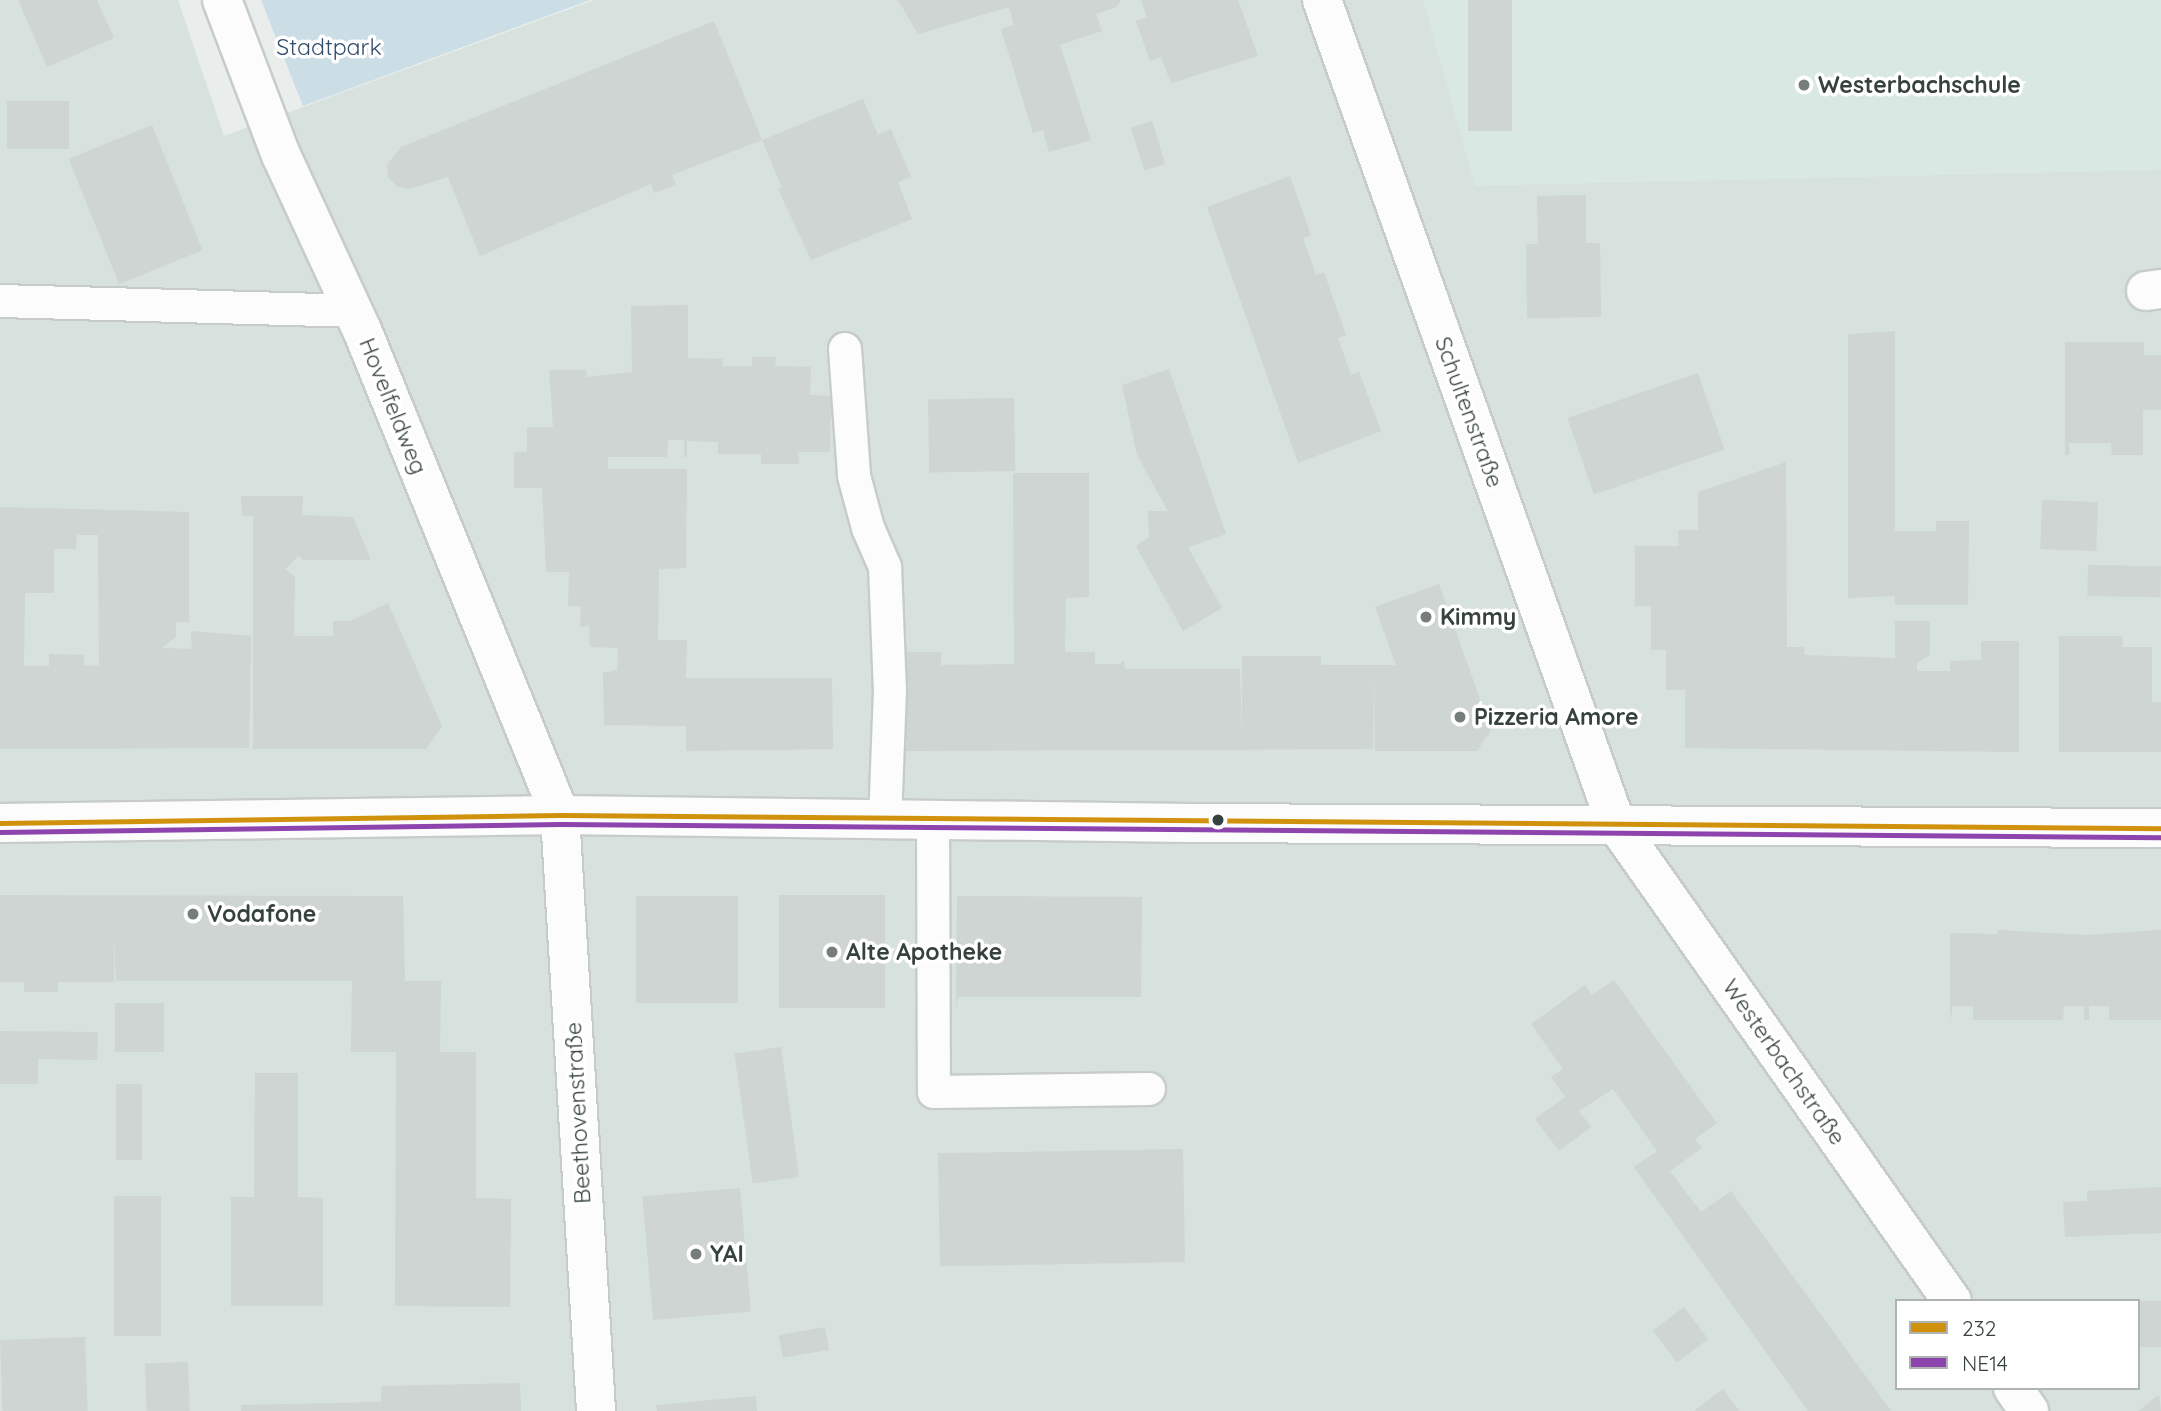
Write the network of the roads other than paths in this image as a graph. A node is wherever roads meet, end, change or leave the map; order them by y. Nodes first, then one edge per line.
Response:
1 (222, 0) edge
2 (1322, 0) edge
3 (0, 301) edge
4 (354, 311) junction
5 (845, 348) dead end
6 (560, 815) junction
7 (885, 819) junction
8 (933, 820) junction
9 (0, 824) edge
10 (1616, 824) junction
11 (2161, 828) edge
12 (1149, 1089) dead end
13 (1951, 1299) edge
14 (2014, 1390) edge
15 (596, 1411) edge
16 (2029, 1411) edge

1 - 4 street, Hovelfeldweg
2 - 10 street, Schultenstraße
3 - 4 lane
4 - 6 street, Hovelfeldweg
5 - 7 lane
6 - 7 street
6 - 9 street
6 - 15 street, Beethovenstraße
7 - 8 street
8 - 10 street
8 - 12 lane
10 - 11 street
10 - 13 street, Westerbachstraße
14 - 16 street

